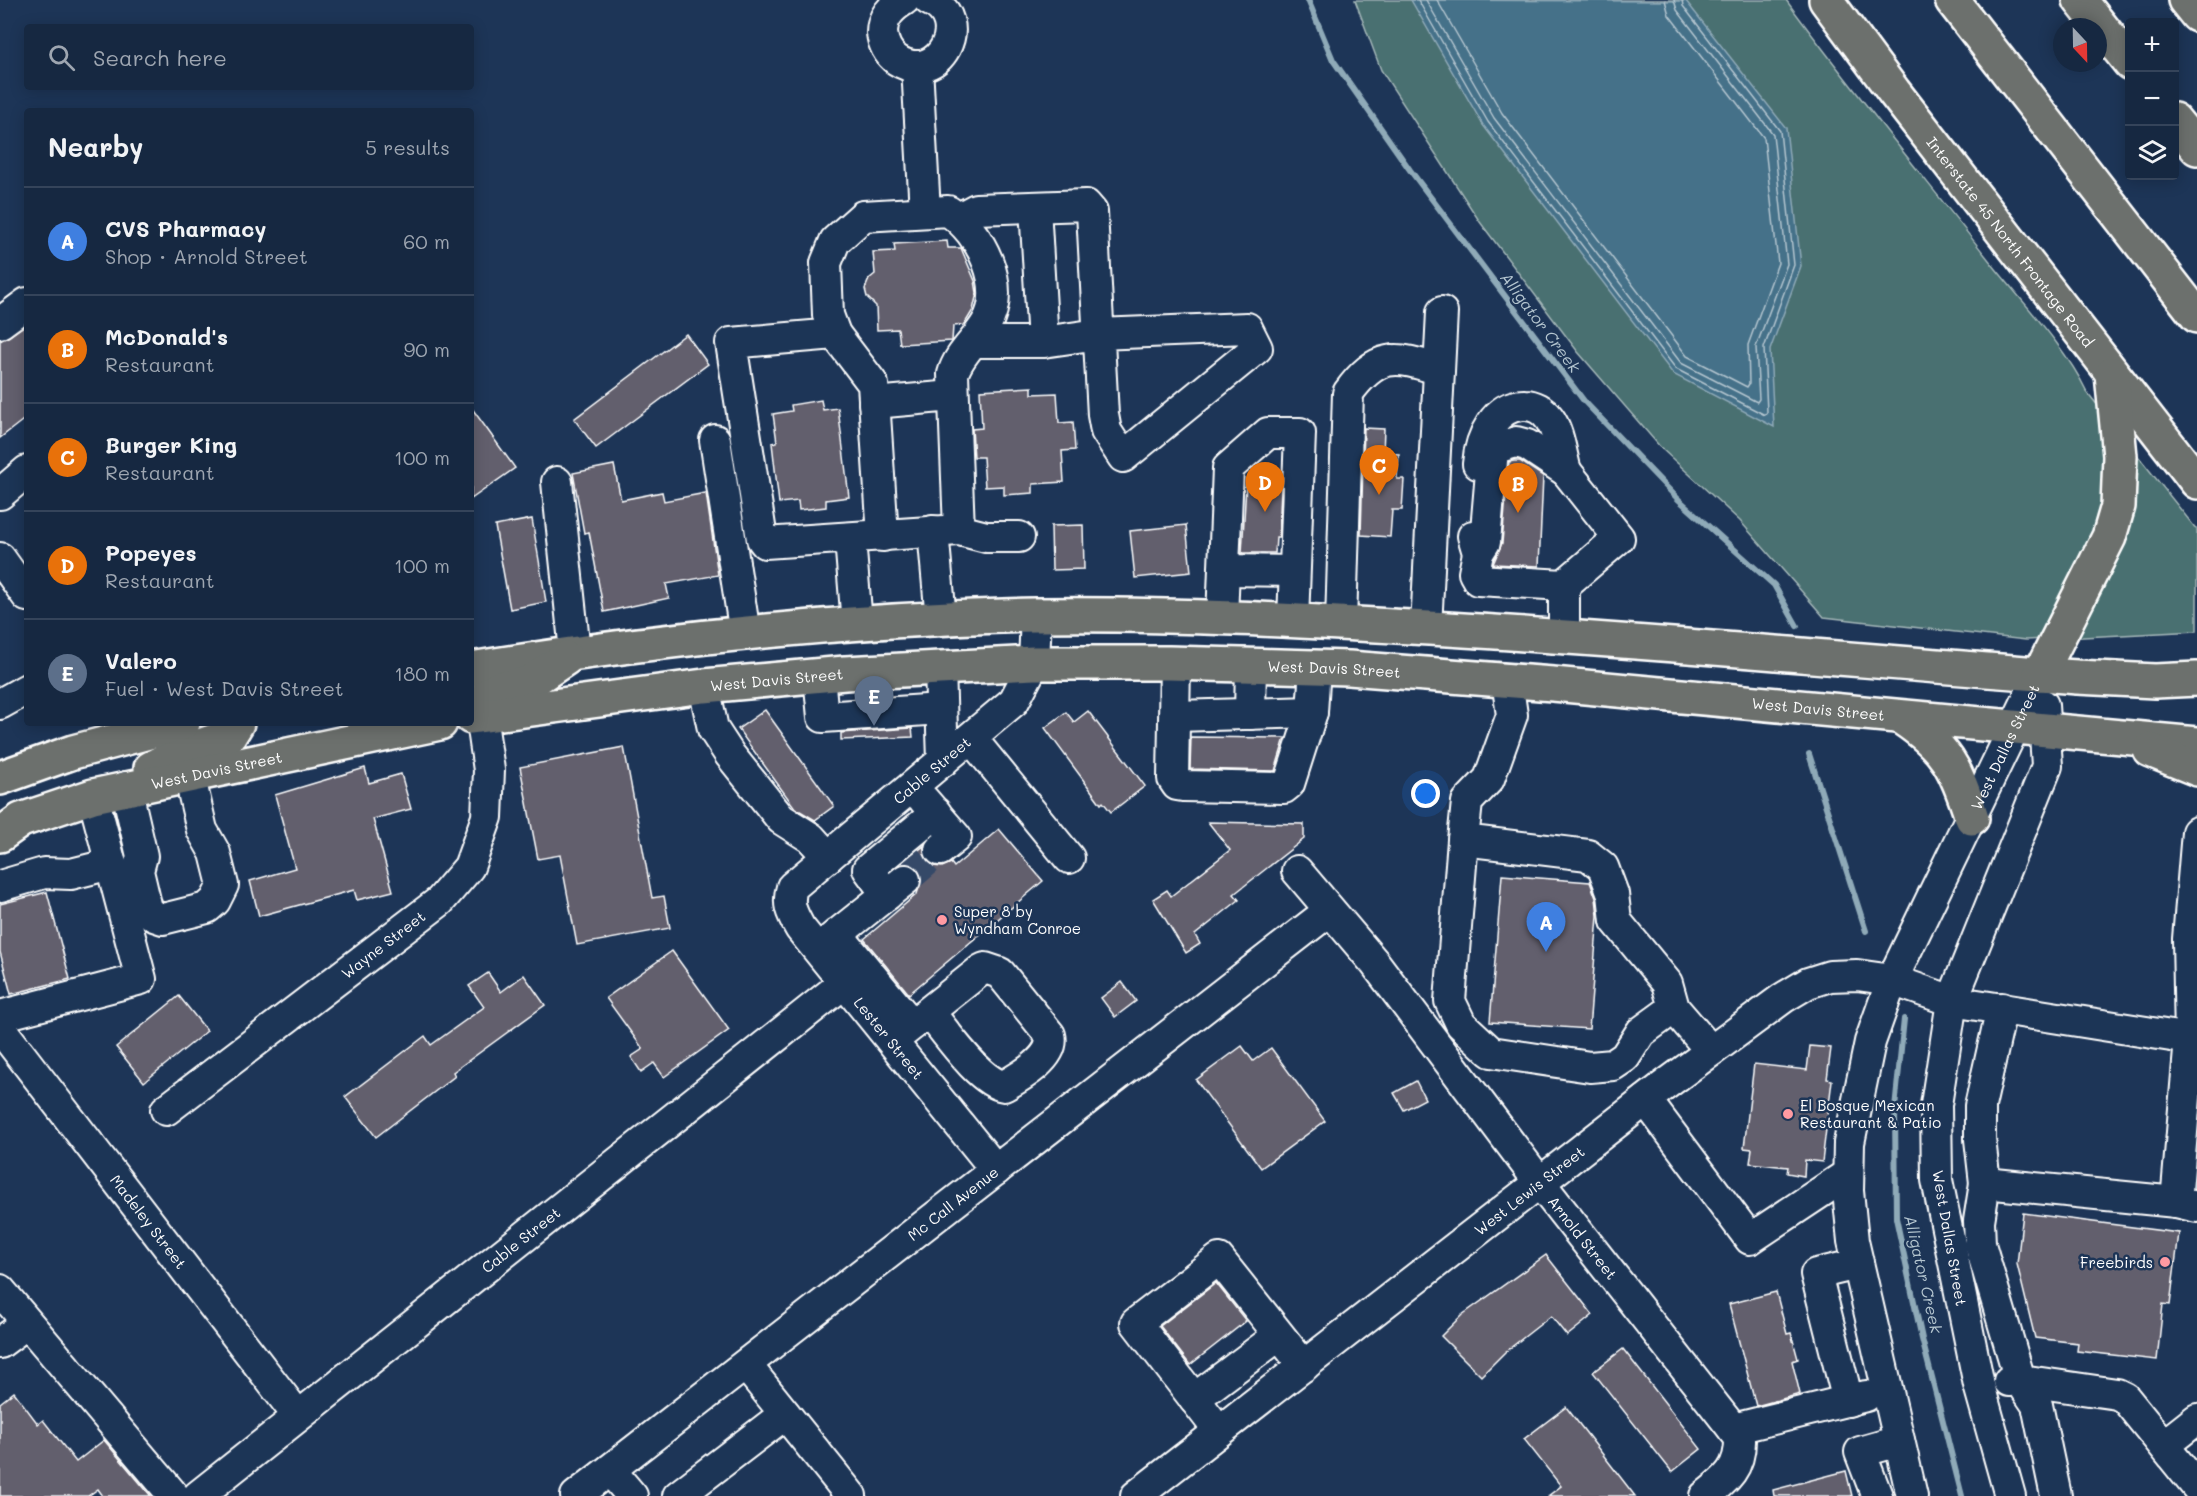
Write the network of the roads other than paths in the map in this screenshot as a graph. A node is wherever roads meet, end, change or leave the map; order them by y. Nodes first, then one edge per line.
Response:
1 (904, 0) edge
2 (929, 0) edge
3 (1826, 0) edge
4 (1952, 0) edge
5 (2080, 0) edge
6 (2185, 0) edge
7 (2197, 15) edge
8 (2125, 57) edge
9 (917, 66) junction
10 (2179, 125) edge
11 (2197, 148) edge
12 (1035, 207) junction
13 (925, 212) junction
14 (959, 218) junction
15 (24, 305) edge
16 (1442, 312) dead end
17 (2197, 316) edge
18 (0, 323) edge
19 (834, 334) junction
20 (1098, 334) junction
21 (975, 342) junction
22 (1043, 342) junction
23 (1439, 370) junction
24 (2112, 374) junction
25 (953, 396) junction
26 (874, 403) junction
27 (715, 440) dead end
28 (1558, 465) junction
29 (24, 474) edge
30 (557, 482) dead end
31 (2197, 482) edge
32 (0, 494) edge
33 (946, 531) junction
34 (883, 536) junction
35 (1019, 537) dead end
36 (850, 539) junction
37 (1478, 553) junction
38 (0, 558) edge
39 (1224, 570) junction
40 (1294, 571) junction
41 (1564, 585) junction
42 (24, 592) edge
43 (1036, 615) junction
44 (1222, 618) junction
45 (940, 619) junction
46 (1293, 621) junction
47 (1341, 623) junction
48 (857, 624) junction
49 (1425, 628) junction
50 (745, 634) junction
51 (1564, 636) junction
52 (575, 652) junction
53 (1034, 663) junction
54 (1174, 663) junction
55 (1251, 665) junction
56 (1315, 667) junction
57 (940, 668) junction
58 (474, 669) edge
59 (2040, 674) junction
60 (819, 676) junction
61 (2197, 679) edge
62 (1507, 680) junction
63 (704, 686) junction
64 (24, 691) edge
65 (0, 704) edge
66 (941, 709) junction
67 (1312, 712) junction
68 (1250, 714) junction
69 (476, 716) edge
70 (1176, 716) junction
71 (1902, 718) junction
72 (159, 726) edge
73 (235, 726) edge
74 (425, 726) edge
75 (2030, 729) junction
76 (111, 732) edge
77 (971, 738) junction
78 (943, 760) junction
79 (2196, 765) edge
80 (189, 774) junction
81 (0, 778) edge
82 (913, 786) junction
83 (126, 787) junction
84 (93, 796) junction
85 (936, 813) junction
86 (1972, 818) junction
87 (0, 835) edge
88 (1463, 840) junction
89 (2196, 845) edge
90 (940, 850) tunnel mouth
91 (828, 856) junction
92 (1069, 858) dead end
93 (111, 864) junction
94 (1297, 871) dead end
95 (0, 886) edge
96 (788, 901) joint
97 (1329, 911) junction
98 (827, 942) junction
99 (2193, 944) edge
100 (1892, 980) junction
101 (844, 983) junction
102 (1952, 1001) junction
103 (1674, 1008) junction
104 (2002, 1008) junction
105 (0, 1016) edge
106 (911, 1026) junction
107 (0, 1028) edge
108 (2190, 1039) junction
109 (1711, 1051) junction
110 (1646, 1100) junction
111 (165, 1110) dead end
112 (996, 1170) junction
113 (1848, 1174) junction
114 (1540, 1182) junction
115 (1985, 1183) junction
116 (2187, 1204) edge
117 (1858, 1264) junction
118 (0, 1290) edge
119 (27, 1323) junction
120 (1278, 1336) junction
121 (0, 1343) edge
122 (746, 1365) junction
123 (1304, 1366) junction
124 (2020, 1380) junction
125 (1979, 1384) junction
126 (1887, 1391) junction
127 (1194, 1399) junction
128 (1848, 1401) junction
129 (785, 1414) junction
130 (298, 1416) junction
131 (2197, 1419) edge
132 (1219, 1431) junction
133 (1737, 1441) junction
134 (1899, 1441) junction
135 (2164, 1445) junction
136 (610, 1470) junction
137 (2197, 1487) edge
138 (174, 1496) edge
139 (198, 1496) edge
140 (576, 1496) edge
141 (632, 1496) edge
142 (678, 1496) edge
143 (850, 1496) edge
144 (1136, 1496) edge
145 (1705, 1496) edge
146 (1877, 1496) edge
147 (1912, 1496) edge
148 (2010, 1496) edge
149 (2056, 1496) edge

1 - 9 street
2 - 9 street
3 - 24 main road, Interstate 45 North Frontage Road
4 - 17 main road
5 - 8 main road
6 - 7 main road
9 - 13 street
10 - 11 main road
12 - 14 street
12 - 20 street
12 - 22 street
13 - 14 street
13 - 19 street
14 - 21 street
15 - 18 street
16 - 23 street
19 - 26 street
19 - 36 street
20 - 20 street
20 - 22 street
21 - 22 street
21 - 25 street
23 - 47 street
23 - 49 street
24 - 31 main road, Interstate 45 North Frontage Road
24 - 59 main road
25 - 26 street
25 - 33 street
26 - 34 street
27 - 50 street
28 - 37 street
28 - 37 street
28 - 41 street
29 - 32 street
30 - 52 street
33 - 34 street
33 - 35 street
33 - 45 street
34 - 36 street
36 - 48 street
37 - 41 street
38 - 42 street
39 - 40 street
39 - 40 street
39 - 44 street
40 - 46 street
41 - 51 street
43 - 44 main road
43 - 45 main road
43 - 53 street, Cable Street
44 - 46 main road
45 - 48 main road
46 - 47 main road
47 - 49 main road
48 - 50 main road
49 - 51 main road
50 - 52 main road
51 - 59 main road
51 - 62 main road
52 - 58 main road
52 - 69 main road
53 - 54 main road, West Davis Street
53 - 57 main road, West Davis Street
53 - 77 street, Cable Street
54 - 55 main road, West Davis Street
54 - 70 street
55 - 56 main road, West Davis Street
55 - 68 street
56 - 62 main road, West Davis Street
56 - 67 street
57 - 60 main road, West Davis Street
57 - 66 street
59 - 61 main road
59 - 75 street, West Dallas Street
60 - 63 main road, West Davis Street
60 - 66 street
62 - 71 main road, West Davis Street
62 - 88 street
63 - 69 main road, West Davis Street
63 - 91 street
64 - 65 street
66 - 78 street
67 - 68 street
67 - 70 street
68 - 70 street
69 - 111 street, Wayne Street
71 - 75 main road, West Davis Street
71 - 86 main road
72 - 76 main road
73 - 83 main road
74 - 80 main road, West Davis Street
75 - 79 main road, West Davis Street
75 - 86 street, West Dallas Street
75 - 102 street, West Dallas Street
76 - 81 main road
77 - 78 street, Cable Street
77 - 92 street
78 - 82 street, Cable Street
80 - 83 main road, West Davis Street
80 - 83 street
82 - 85 street
82 - 91 street, Cable Street
83 - 84 main road, West Davis Street
84 - 87 main road, West Davis Street
84 - 93 street
85 - 90 street
85 - 98 street
86 - 100 street, West Dallas Street
88 - 103 street
88 - 103 street
89 - 99 street
91 - 96 street, Cable Street
93 - 95 street
93 - 105 street
94 - 97 street, Arnold Street
96 - 98 street, Lester Street
97 - 112 street, Mc Call Avenue
97 - 114 street, Arnold Street
98 - 101 street, Lester Street
98 - 106 street
99 - 108 street
100 - 102 street, West Lewis Street
100 - 109 street, West Lewis Street
100 - 113 street, West Dallas Street
101 - 106 street, Lester Street
101 - 130 street, Cable Street
102 - 104 street, West Lewis Street
102 - 125 street, West Dallas Street
103 - 109 street
104 - 108 street, West Lewis Street
104 - 115 street
106 - 112 street, Lester Street
107 - 130 street, Madeley Street
108 - 116 street
109 - 110 street, West Lewis Street
110 - 113 street
110 - 114 street, West Lewis Street
112 - 122 street, Mc Call Avenue
113 - 117 street, West Dallas Street
114 - 123 street, West Lewis Street
114 - 133 street, Arnold Street
115 - 116 street
115 - 124 street
117 - 126 street, West Dallas Street
117 - 128 street
118 - 119 street
119 - 121 street
119 - 138 street
120 - 123 street
120 - 127 street
120 - 127 street
122 - 129 street
122 - 136 street, Mc Call Avenue
123 - 132 street, West Lewis Street
124 - 125 street
124 - 135 street
124 - 149 street
125 - 148 street, West Dallas Street
126 - 128 street
126 - 134 street, West Dallas Street
127 - 132 street
128 - 133 street
129 - 142 street
129 - 143 street
130 - 139 street, Cable Street
131 - 135 street
132 - 144 street, West Lewis Street
133 - 145 street
134 - 146 street
134 - 147 street, West Dallas Street
135 - 137 street
136 - 140 street, Mc Call Avenue
136 - 141 street

